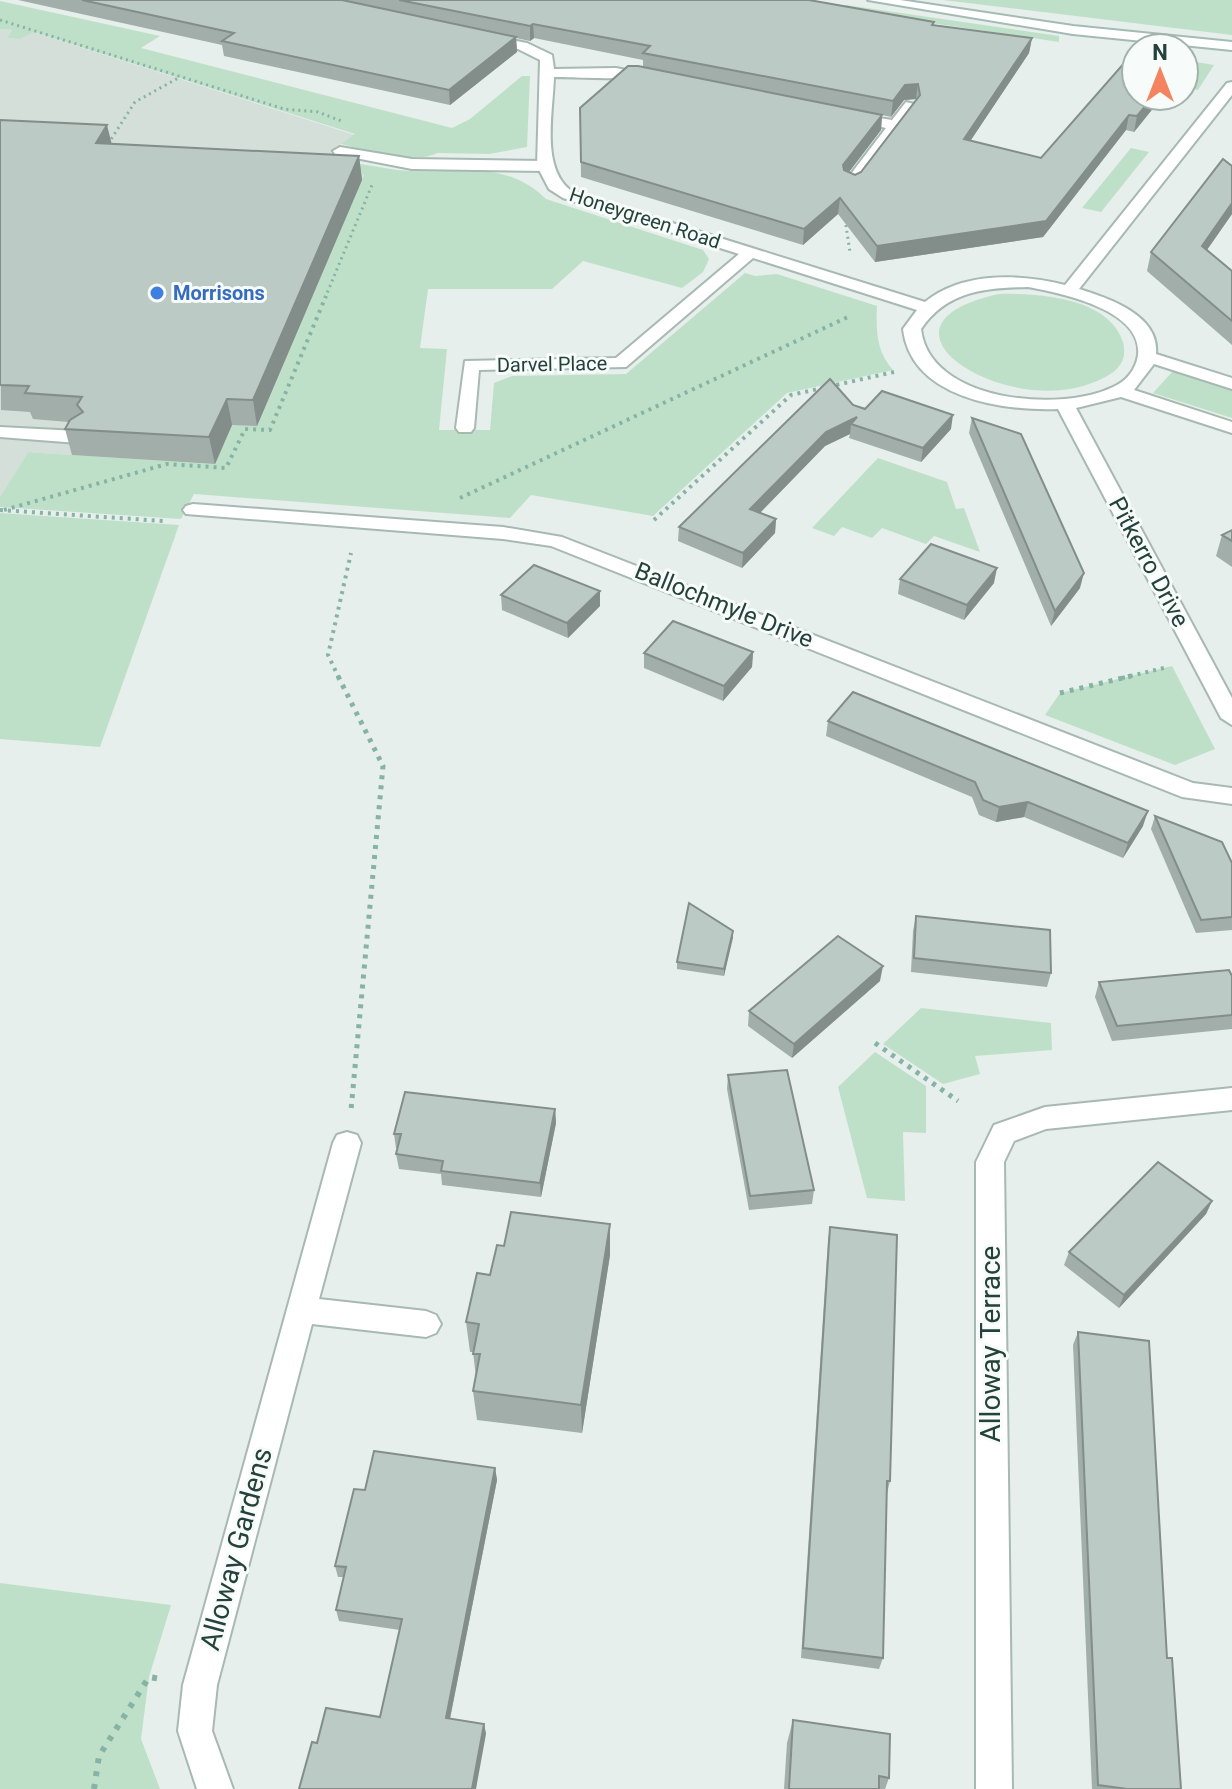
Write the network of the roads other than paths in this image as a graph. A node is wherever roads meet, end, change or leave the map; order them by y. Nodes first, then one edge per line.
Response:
1 (874, 0) edge
2 (462, 34) edge
3 (1232, 46) edge
4 (549, 73) junction
5 (669, 80) edge
6 (1232, 86) edge
7 (911, 105) edge
8 (835, 113) edge
9 (895, 125) junction
10 (340, 151) dead end
11 (545, 166) junction
12 (852, 183) edge
13 (751, 252) junction
14 (1070, 289) junction
15 (924, 307) junction
16 (1148, 357) junction
17 (1232, 384) edge
18 (1120, 391) junction
19 (1065, 405) junction
20 (465, 428) dead end
21 (1232, 428) edge
22 (0, 432) edge
23 (78, 437) edge
24 (193, 510) dead end
25 (1232, 718) edge
26 (1232, 796) edge
27 (1232, 1099) edge
28 (347, 1143) road end
29 (301, 1310) junction
30 (426, 1324) dead end
31 (215, 1789) edge
32 (994, 1789) edge

1 - 3 street
2 - 4 street
4 - 5 street
4 - 11 street, Honeygreen Road
6 - 14 street
7 - 9 street
8 - 9 street
9 - 12 street
10 - 11 street
11 - 13 street, Honeygreen Road
13 - 15 street, Honeygreen Road
13 - 20 street, Darvel Place
14 - 15 street
14 - 16 street
15 - 19 street
16 - 17 street
16 - 18 street
18 - 19 street
18 - 21 street
19 - 25 street, Pitkerro Drive
22 - 23 street
24 - 26 street, Ballochmyle Drive
27 - 32 street, Alloway Terrace
28 - 29 street, Alloway Gardens
29 - 30 street
29 - 31 street, Alloway Gardens

